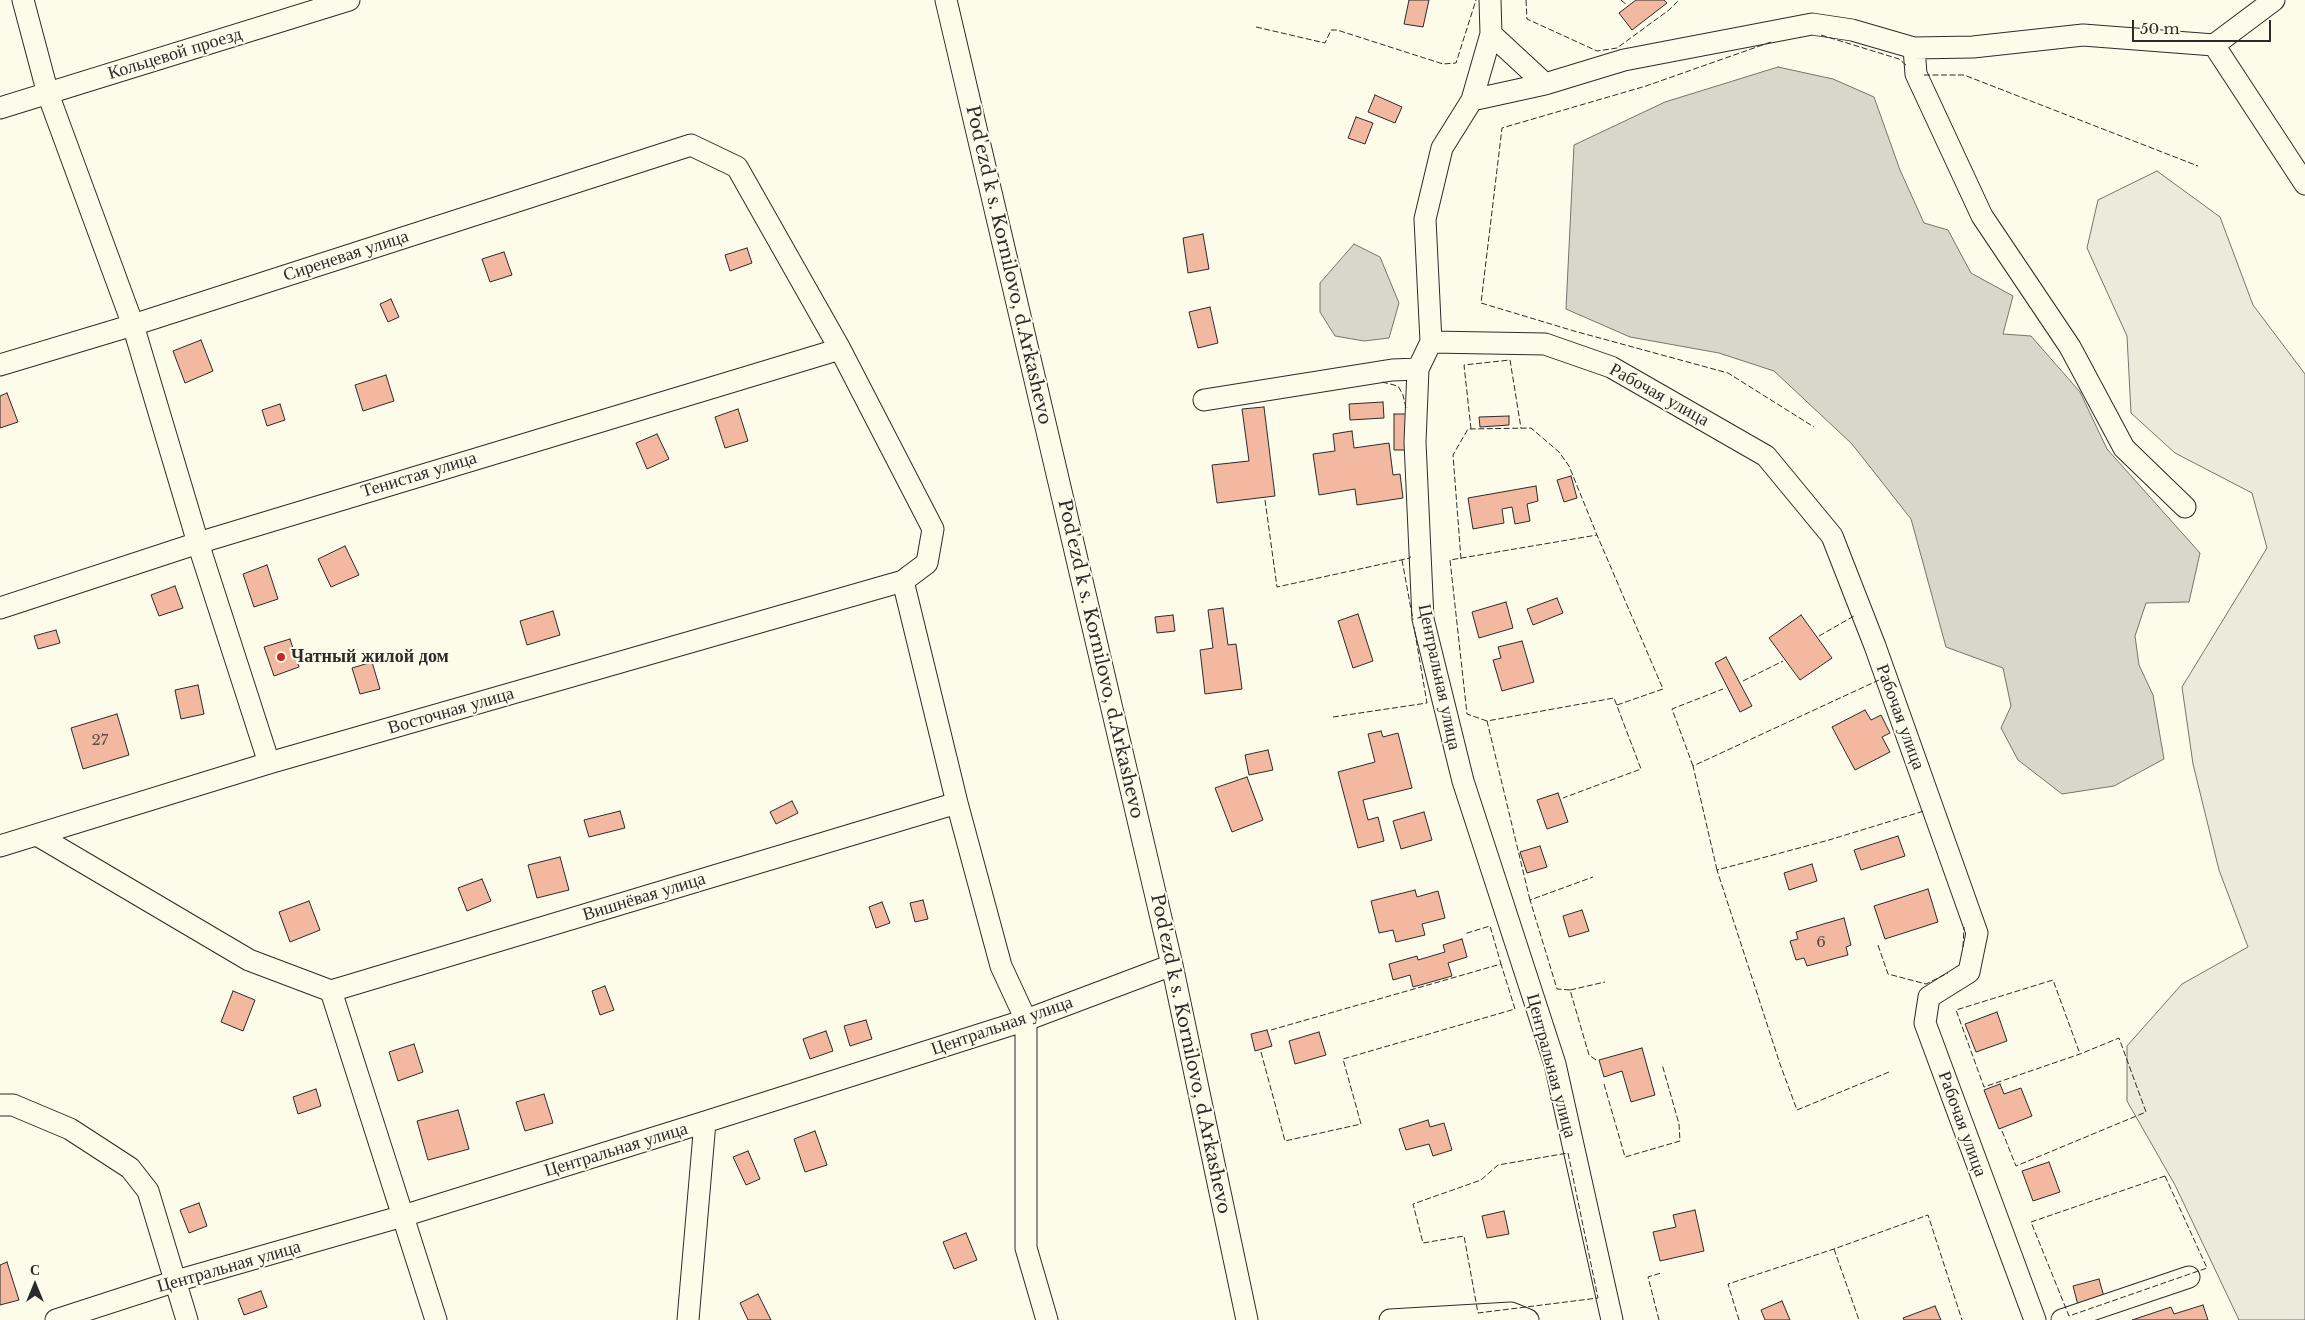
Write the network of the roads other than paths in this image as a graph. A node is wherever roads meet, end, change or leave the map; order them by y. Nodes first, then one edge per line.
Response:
1 (23, 0) edge
2 (349, 0) edge
3 (946, 0) edge
4 (1490, 0) edge
5 (2274, 0) edge
6 (1491, 34) junction
7 (2214, 45) junction
8 (1914, 48) junction
9 (1545, 84) junction
10 (48, 94) junction
11 (1472, 100) junction
12 (0, 108) edge
13 (2305, 184) edge
14 (133, 325) junction
15 (1431, 342) junction
16 (840, 348) junction
17 (0, 365) edge
18 (1418, 369) junction
19 (1204, 400) dead end
20 (2185, 507) dead end
21 (198, 543) junction
22 (903, 581) junction
23 (0, 608) edge
24 (269, 763) junction
25 (957, 803) junction
26 (37, 835) junction
27 (0, 846) edge
28 (1172, 966) junction
29 (332, 991) junction
30 (1026, 1020) junction
31 (0, 1105) edge
32 (705, 1122) junction
33 (403, 1216) junction
34 (2189, 1277) dead end
35 (176, 1281) junction
36 (56, 1320) edge
37 (187, 1320) edge
38 (436, 1320) edge
39 (688, 1320) edge
40 (1048, 1320) edge
41 (1247, 1320) edge
42 (1390, 1320) edge
43 (1528, 1320) edge
44 (1612, 1320) edge
45 (2034, 1320) edge
46 (2062, 1320) edge

1 - 10 street
2 - 10 street, Кольцевой проезд
3 - 28 street, Pod'ezd k s. Kornilovo, d.Arkashevo
4 - 6 street, Центральная улица
5 - 7 street
6 - 9 street
6 - 11 street, Центральная улица
7 - 8 street
7 - 13 street
8 - 9 street
8 - 20 street
9 - 11 street
10 - 12 street, Кольцевой проезд
10 - 14 street
11 - 15 street, Центральная улица
14 - 16 street, Сиреневая улица
14 - 17 street, Сиреневая улица
14 - 21 street
15 - 18 street, Центральная улица
15 - 45 street, Рабочая улица
16 - 21 street, Тенистая улица
16 - 22 street
18 - 19 street
18 - 44 street, Центральная улица
21 - 23 street, Тенистая улица
21 - 24 street
22 - 24 street, Восточная улица
22 - 25 street
24 - 26 street, Восточная улица
25 - 29 street, Вишнёвая улица
25 - 30 street
26 - 27 street, Восточная улица
26 - 29 street
28 - 30 street, Центральная улица
28 - 41 street, Pod'ezd k s. Kornilovo, d.Arkashevo
29 - 33 street
30 - 32 street, Центральная улица
30 - 40 street
31 - 35 street
32 - 33 street, Центральная улица
32 - 39 street
33 - 35 street, Центральная улица
33 - 38 street
34 - 46 street
35 - 36 street, Центральная улица
35 - 37 street
42 - 43 street

